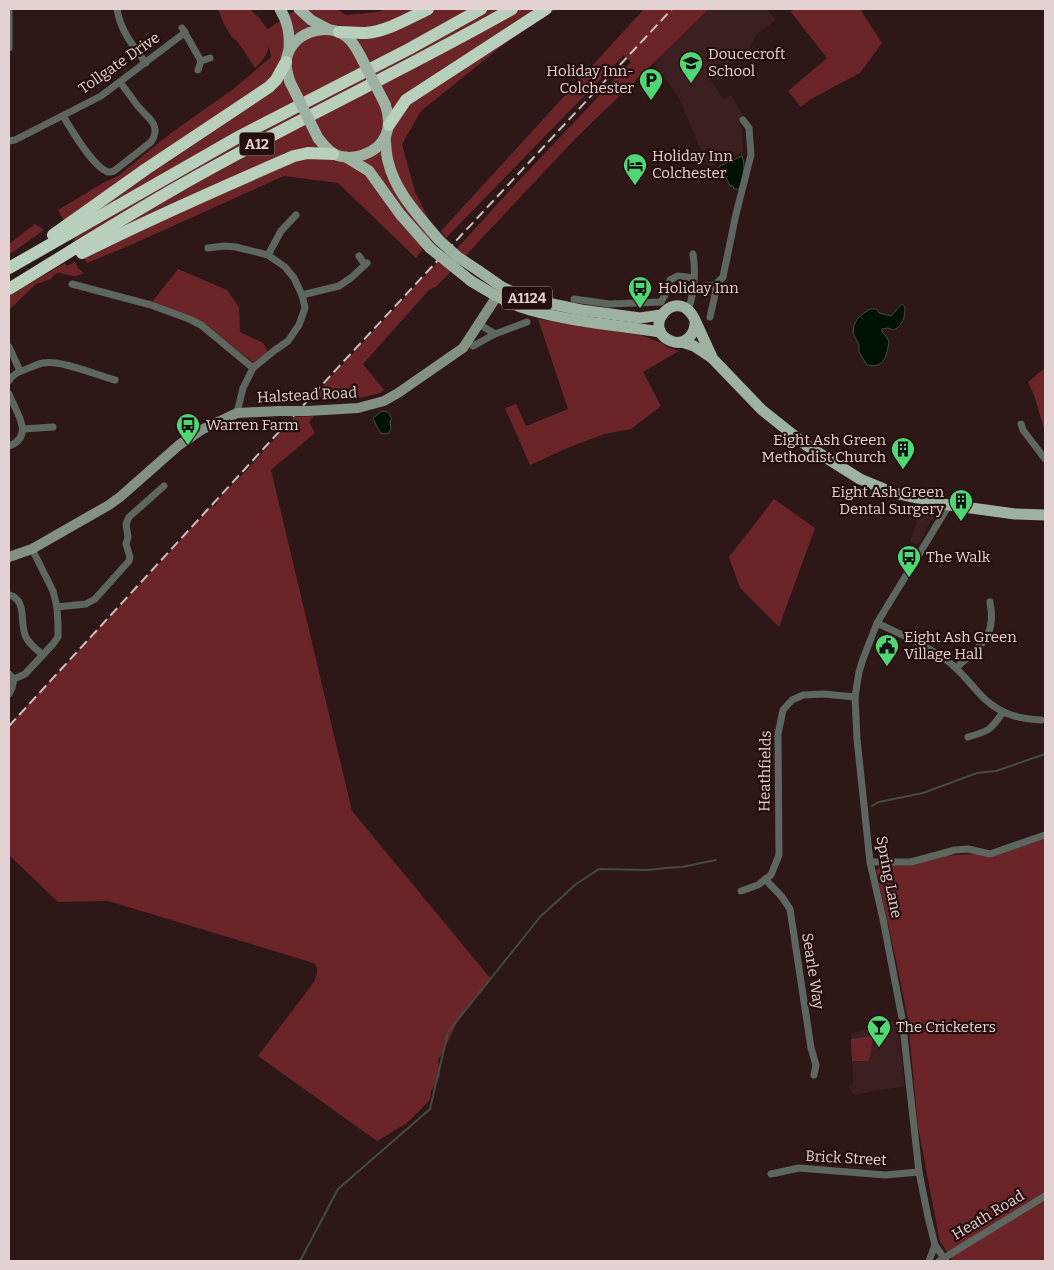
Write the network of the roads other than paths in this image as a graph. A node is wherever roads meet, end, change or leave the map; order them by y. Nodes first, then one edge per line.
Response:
1 (9, 9) edge
2 (117, 9) edge
3 (280, 9) edge
4 (299, 9) edge
5 (428, 9) edge
6 (481, 9) edge
7 (512, 9) edge
8 (546, 9) edge
9 (333, 30) junction
10 (9, 48) edge
11 (210, 58) dead end
12 (287, 58) junction
13 (201, 61) junction
14 (146, 63) junction
15 (198, 70) dead end
16 (120, 82) junction
17 (63, 116) junction
18 (744, 120) dead end
19 (387, 131) junction
20 (9, 141) edge
21 (333, 154) junction
22 (346, 157) junction
23 (296, 215) dead end
24 (208, 248) dead end
25 (693, 254) dead end
26 (268, 255) junction
27 (359, 256) dead end
28 (11, 266) edge
29 (694, 278) junction
30 (72, 284) dead end
31 (715, 285) junction
32 (694, 288) junction
33 (9, 289) edge
34 (302, 295) junction
35 (497, 296) junction
36 (574, 299) dead end
37 (688, 310) junction
38 (661, 315) junction
39 (710, 317) dead end
40 (695, 320) junction
41 (527, 322) dead end
42 (479, 324) junction
43 (660, 332) junction
44 (495, 334) junction
45 (682, 342) junction
46 (473, 346) dead end
47 (9, 347) edge
48 (712, 358) junction
49 (253, 368) junction
50 (20, 371) junction
51 (9, 380) edge
52 (115, 380) dead end
53 (9, 394) edge
54 (237, 414) junction
55 (1021, 424) dead end
56 (53, 427) dead end
57 (23, 428) junction
58 (9, 446) edge
59 (1045, 459) edge
60 (164, 486) dead end
61 (949, 505) junction
62 (1045, 515) edge
63 (32, 549) junction
64 (9, 557) edge
65 (9, 595) edge
66 (990, 602) dead end
67 (57, 607) junction
68 (877, 623) junction
69 (43, 655) junction
70 (956, 667) junction
71 (11, 677) edge
72 (9, 694) edge
73 (856, 697) junction
74 (1003, 712) junction
75 (1041, 720) dead end
76 (968, 737) dead end
77 (1045, 836) edge
78 (870, 862) junction
79 (765, 880) junction
80 (742, 891) dead end
81 (814, 1075) dead end
82 (920, 1172) junction
83 (771, 1174) dead end
84 (1045, 1196) edge
85 (934, 1245) junction
86 (943, 1260) edge
87 (930, 1261) edge

1 - 10 street
2 - 14 street
3 - 12 main road
4 - 9 main road
5 - 9 highway
6 - 28 highway, A12
7 - 33 highway, A12
8 - 19 highway
9 - 12 main road
9 - 19 main road, bridge
11 - 13 street
12 - 21 main road, bridge
12 - 28 highway, A12
13 - 14 street, Tollgate Drive
13 - 15 street
14 - 16 street, Tollgate Drive
16 - 17 street, Tollgate Drive
16 - 17 street
17 - 20 street, Tollgate Drive
18 - 31 street
19 - 22 main road
19 - 38 main road, A1124, bridge
21 - 22 main road
21 - 33 highway, A12
22 - 35 main road, A1124, bridge
23 - 26 street
24 - 26 street
25 - 29 street
26 - 34 street
27 - 34 street
29 - 32 street
29 - 36 street
30 - 49 street
31 - 32 street
31 - 39 street
32 - 37 street
34 - 49 street
35 - 42 street, Halstead Road
35 - 43 main road, A1124
37 - 38 main road
37 - 40 main road
38 - 43 main road
40 - 45 main road
40 - 48 main road
41 - 44 street
42 - 44 street
42 - 54 street, Halstead Road, bridge
43 - 45 main road
44 - 46 street
45 - 48 main road
47 - 50 street
48 - 61 main road
49 - 54 street
50 - 51 street
50 - 52 street
53 - 57 street
54 - 63 street, Halstead Road
55 - 59 street
56 - 57 street
57 - 58 street
60 - 67 street
61 - 62 main road
61 - 68 street, Spring Lane
63 - 64 street, Halstead Road
63 - 67 street
65 - 69 street
66 - 70 street
67 - 69 street
68 - 70 street
68 - 73 street, Spring Lane
69 - 71 street
70 - 74 street
71 - 72 street
73 - 78 street, Spring Lane
73 - 79 street, Heathfields
74 - 75 street
74 - 76 street
77 - 78 street
78 - 82 street, Spring Lane
79 - 80 street
79 - 81 street, Searle Way
82 - 83 street, Brick Street
82 - 85 street, Spring Lane
84 - 86 street, Heath Road
85 - 86 street, Spring Lane
85 - 87 street, Spring Lane

